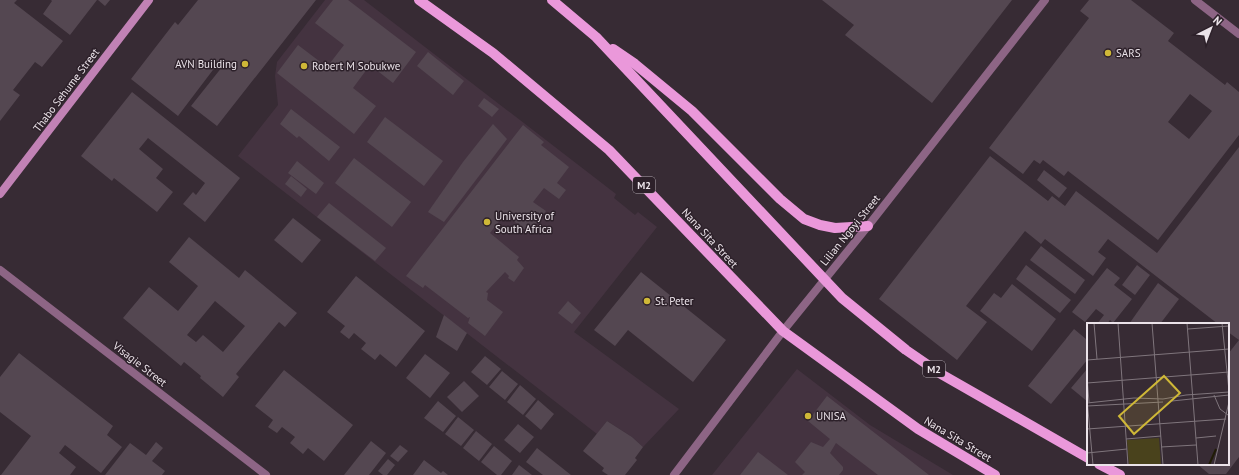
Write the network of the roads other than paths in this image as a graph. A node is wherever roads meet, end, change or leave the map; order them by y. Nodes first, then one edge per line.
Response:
1 (149, 0) edge
2 (419, 0) edge
3 (552, 0) edge
4 (1045, 0) edge
5 (1194, 0) edge
6 (1239, 34) edge
7 (596, 37) junction
8 (0, 194) edge
9 (868, 226) junction
10 (0, 270) edge
11 (824, 280) junction
12 (783, 330) junction
13 (1087, 457) edge
14 (1101, 465) edge
15 (266, 475) edge
16 (674, 475) edge
17 (995, 475) edge
18 (1120, 475) edge

1 - 8 main road, Thabo Sehume Street
2 - 12 main road, Nana Sita Street / M2
3 - 7 main road, M2
4 - 9 street, Lilian Ngoyi Street
5 - 6 street
7 - 9 main road
7 - 11 main road, M2
9 - 11 street, Lilian Ngoyi Street
10 - 15 street, Visagie Street
11 - 12 street, Lilian Ngoyi Street
11 - 13 main road, M2
12 - 16 street, Lilian Ngoyi Street
12 - 17 main road, Nana Sita Street / M2
14 - 18 main road

